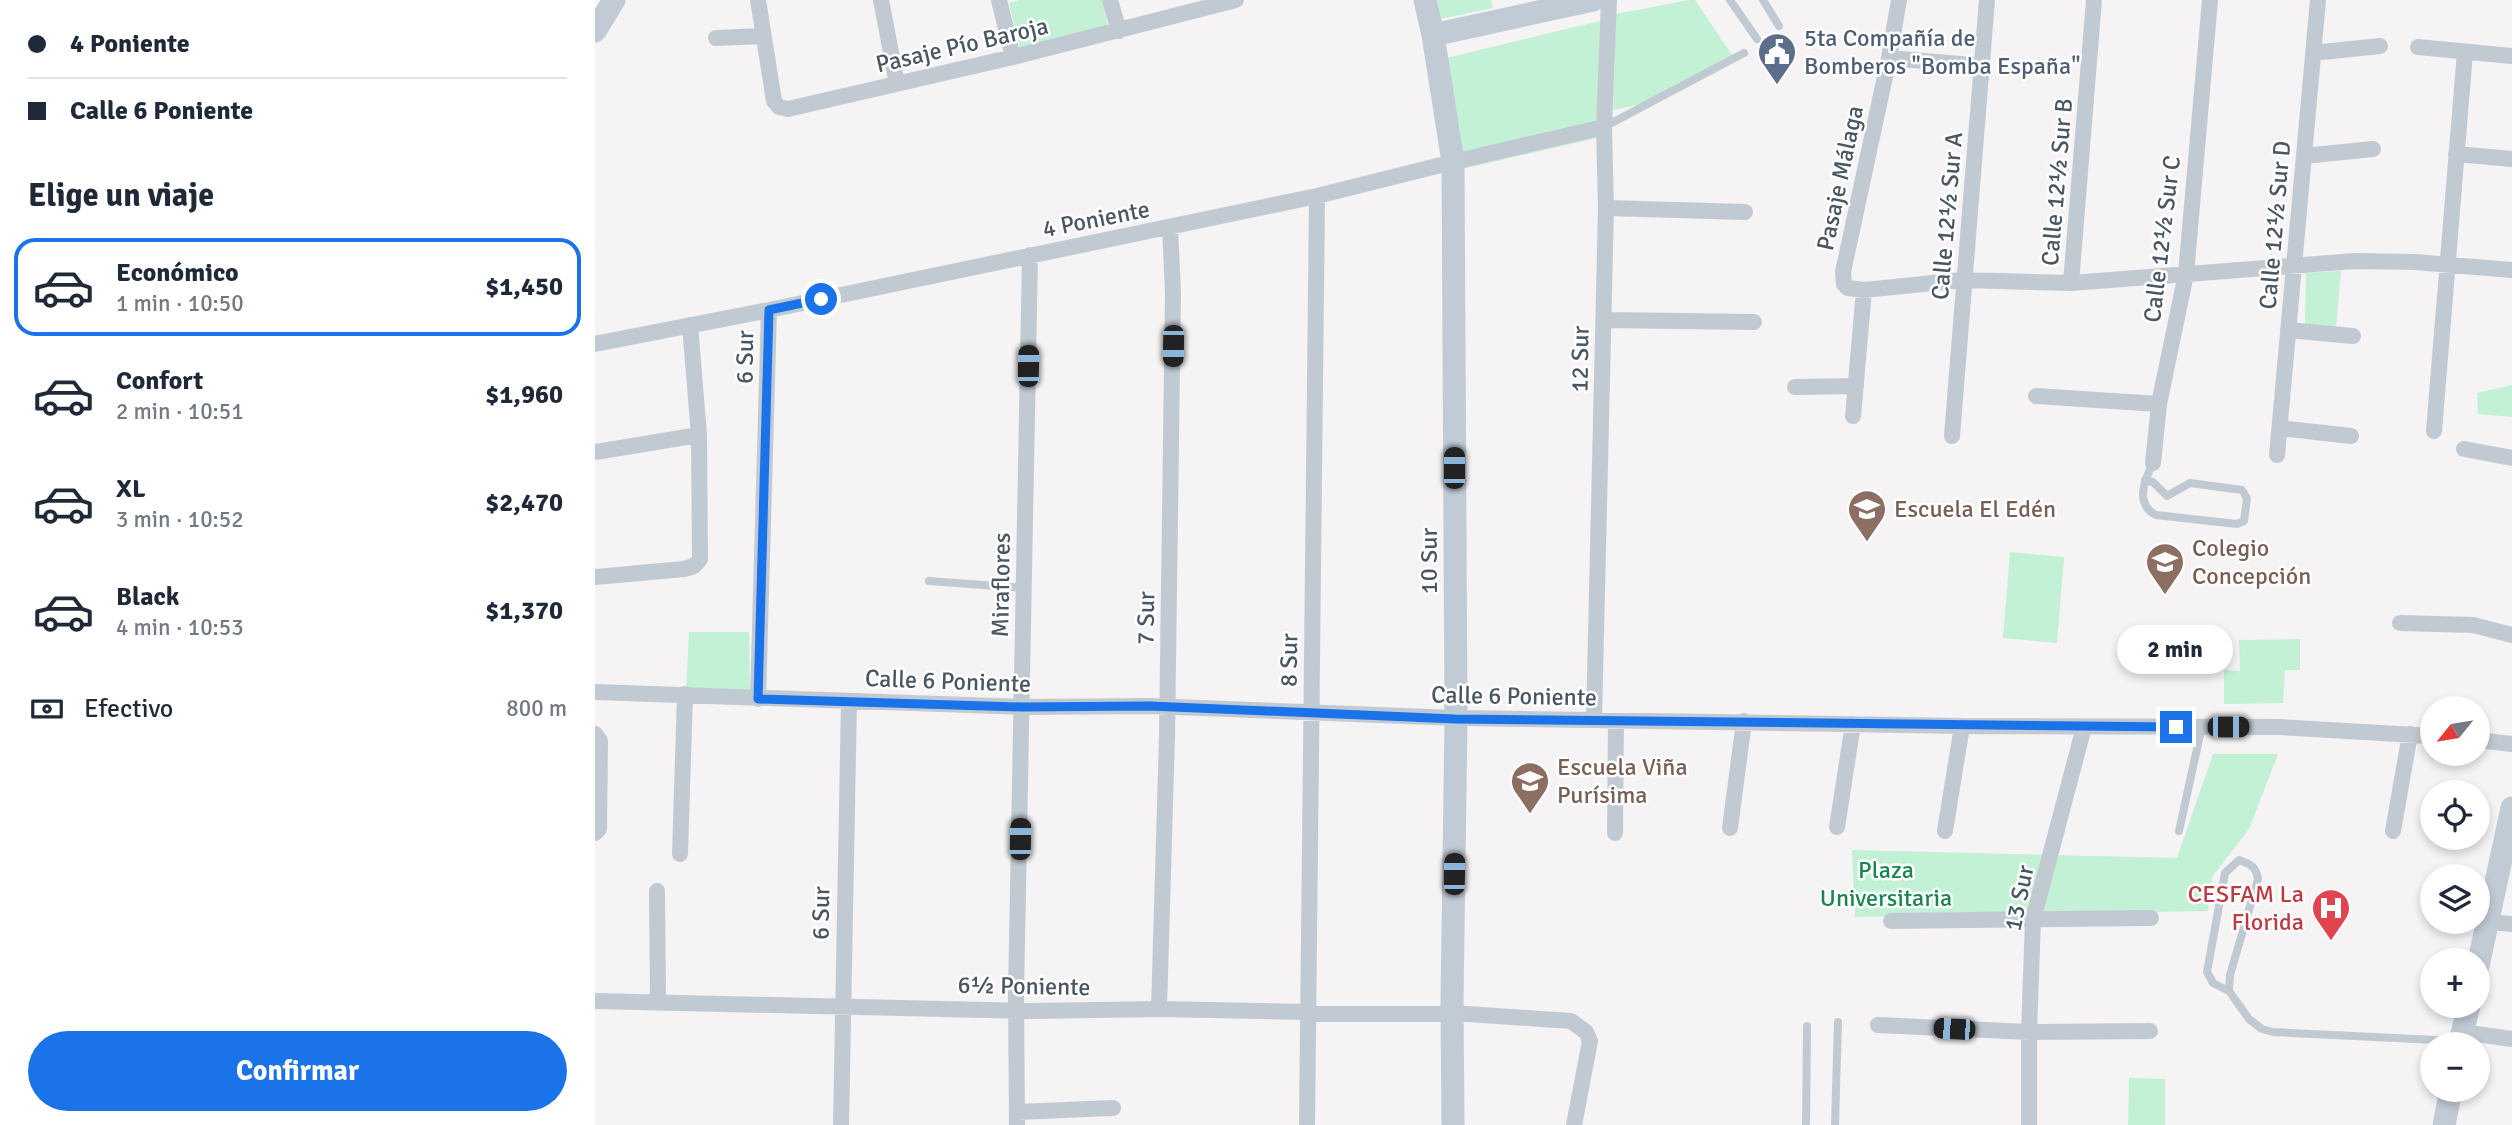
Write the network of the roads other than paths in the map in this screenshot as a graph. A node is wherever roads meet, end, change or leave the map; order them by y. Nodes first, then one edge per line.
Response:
1 (614, 0) edge
2 (758, 0) edge
3 (880, 0) edge
4 (999, 0) edge
5 (1111, 0) edge
6 (1425, 0) edge
7 (1593, 0) edge
8 (1609, 0) edge
9 (1730, 0) edge
10 (1763, 0) edge
11 (1899, 0) edge
12 (1987, 0) edge
13 (2094, 0) edge
14 (2210, 0) edge
15 (2318, 0) edge
16 (1227, 1) edge
17 (1779, 26) dead end
18 (595, 31) edge
19 (1119, 31) junction
20 (1433, 35) junction
21 (763, 36) junction
22 (716, 38) dead end
23 (1757, 39) dead end
24 (2380, 46) dead end
25 (2418, 47) dead end
26 (2465, 52) junction
27 (1744, 53) dead end
28 (2313, 53) junction
29 (2512, 56) edge
30 (1013, 57) junction
31 (1889, 58) junction
32 (1984, 66) junction
33 (897, 84) junction
34 (1604, 127) junction
35 (2373, 149) dead end
36 (2456, 154) junction
37 (2304, 156) junction
38 (2512, 159) edge
39 (1453, 162) junction
40 (1317, 196) junction
41 (1606, 208) junction
42 (1745, 212) dead end
43 (1170, 227) junction
44 (1030, 256) junction
45 (2294, 264) junction
46 (2446, 264) junction
47 (2512, 270) edge
48 (2186, 274) junction
49 (1963, 280) junction
50 (2071, 283) junction
51 (1864, 290) junction
52 (769, 310) junction
53 (1604, 320) junction
54 (1754, 322) dead end
55 (690, 326) junction
56 (2288, 330) junction
57 (2353, 335) dead end
58 (595, 344) edge
59 (1856, 386) junction
60 (1795, 387) dead end
61 (2036, 396) dead end
62 (2158, 404) junction
63 (1853, 416) dead end
64 (2280, 428) junction
65 (2434, 431) dead end
66 (699, 435) junction
67 (1952, 436) dead end
68 (2351, 436) dead end
69 (2464, 449) dead end
70 (595, 452) edge
71 (2277, 454) dead end
72 (2512, 458) edge
73 (2153, 463) joint
74 (2145, 480) junction
75 (595, 577) edge
76 (929, 581) dead end
77 (1024, 588) junction
78 (2400, 623) dead end
79 (2512, 635) edge
80 (595, 692) edge
81 (685, 694) junction
82 (758, 699) junction
83 (849, 701) junction
84 (1022, 707) junction
85 (1167, 707) junction
86 (1311, 714) junction
87 (1455, 719) junction
88 (1594, 719) junction
89 (1616, 721) junction
90 (1744, 721) junction
91 (1853, 724) junction
92 (1962, 726) junction
93 (2202, 726) junction
94 (2084, 727) junction
95 (595, 734) edge
96 (2410, 734) junction
97 (2420, 735) edge
98 (2490, 741) edge
99 (2512, 744) edge
100 (2512, 808) edge
101 (1837, 827) dead end
102 (1730, 828) dead end
103 (1945, 831) dead end
104 (2179, 831) dead end
105 (2393, 831) dead end
106 (595, 833) edge
107 (1615, 833) dead end
108 (680, 854) dead end
109 (657, 891) dead end
110 (2490, 912) edge
111 (2151, 918) dead end
112 (2033, 920) junction
113 (1891, 921) dead end
114 (2490, 922) edge
115 (2512, 924) edge
116 (2229, 991) junction
117 (595, 1001) edge
118 (658, 1002) junction
119 (842, 1006) junction
120 (1016, 1009) junction
121 (1159, 1009) junction
122 (1308, 1012) junction
123 (1452, 1014) junction
124 (1838, 1022) dead end
125 (1878, 1025) dead end
126 (1807, 1026) dead end
127 (2150, 1031) dead end
128 (2029, 1032) junction
129 (2420, 1037) edge
130 (2490, 1039) edge
131 (2512, 1039) edge
132 (2449, 1102) edge
133 (1113, 1108) dead end
134 (1017, 1118) edge
135 (841, 1125) edge
136 (1307, 1125) edge
137 (1453, 1125) edge
138 (1574, 1125) edge
139 (1806, 1125) edge
140 (1835, 1125) edge
141 (2029, 1125) edge
142 (2444, 1125) edge

1 - 18 street
2 - 21 street
3 - 33 street
4 - 30 street
5 - 19 street
6 - 20 street, 10 Sur
7 - 20 street
8 - 34 street, 12 Sur
9 - 23 lane
10 - 17 lane
11 - 31 street, Pasaje Málaga
12 - 32 street, Calle 12½ Sur A
13 - 50 street, Calle 12½ Sur B
14 - 48 street, Calle 12½ Sur C
15 - 28 street, Calle 12½ Sur D
16 - 19 street, Pasaje Pío Baroja
19 - 30 street, Pasaje Pío Baroja
20 - 39 street, 10 Sur
21 - 22 street
21 - 33 street, Pasaje Pío Baroja
24 - 28 street
25 - 26 street
26 - 29 street
26 - 36 street
27 - 34 lane
28 - 37 street, Calle 12½ Sur D
30 - 33 street, Pasaje Pío Baroja
31 - 32 street
31 - 51 street, Pasaje Málaga
32 - 49 street, Calle 12½ Sur A
34 - 39 street, 4 Poniente
34 - 41 street, 12 Sur
35 - 37 street
36 - 38 street
36 - 46 street
37 - 45 street, Calle 12½ Sur D
39 - 40 street, 4 Poniente
39 - 87 street, 10 Sur
40 - 43 street, 4 Poniente
40 - 86 street, 8 Sur
41 - 42 street
41 - 53 street, 12 Sur
43 - 44 street, 4 Poniente
43 - 85 street, 7 Sur
44 - 52 street, 4 Poniente
44 - 77 street, Miraflores
45 - 46 street
45 - 48 street
45 - 56 street, Calle 12½ Sur D
46 - 47 street
46 - 65 street
48 - 50 street
48 - 62 street, Calle 12½ Sur C
49 - 50 street
49 - 51 street
49 - 67 street, Calle 12½ Sur A
51 - 59 street
52 - 55 street, 4 Poniente
52 - 82 street, 6 Sur
53 - 54 street
53 - 88 street, 12 Sur
55 - 58 street, 4 Poniente
55 - 66 street
56 - 57 street
56 - 64 street, Calle 12½ Sur D
59 - 60 street
59 - 63 street
61 - 62 street
62 - 73 street, Calle 12½ Sur C
64 - 68 street
64 - 71 street, Calle 12½ Sur D
66 - 70 street
66 - 75 street
69 - 72 street
73 - 74 lane, Calle 12½ Sur C
74 - 74 lane
76 - 77 lane
77 - 84 street, Miraflores
78 - 79 street
80 - 81 street, Calle 6 Poniente
81 - 82 street, Calle 6 Poniente
81 - 108 street
82 - 83 street, Calle 6 Poniente
83 - 84 street, Calle 6 Poniente
83 - 119 street, 6 Sur
84 - 85 street, Calle 6 Poniente
84 - 120 street, Miraflores
85 - 86 street, Calle 6 Poniente
85 - 121 street, 7 Sur
86 - 87 street, Calle 6 Poniente
86 - 122 street, 8 Sur
87 - 88 street, Calle 6 Poniente
87 - 123 street, 10 Sur
88 - 89 street, Calle 6 Poniente
89 - 90 street, Calle 6 Poniente
89 - 107 street
90 - 91 street, Calle 6 Poniente
90 - 102 street
91 - 92 street, Calle 6 Poniente
91 - 101 street
92 - 94 street, Calle 6 Poniente
92 - 103 street
93 - 94 street, Calle 6 Poniente
93 - 96 street, Calle 6 Poniente
93 - 104 lane
94 - 112 street, 13 Sur
95 - 106 street
96 - 97 street, Calle 6 Poniente
96 - 105 street
98 - 99 street
100 - 110 street
109 - 118 street
111 - 112 street
112 - 113 street
112 - 128 street, 13 Sur
114 - 115 street
116 - 116 lane
116 - 129 lane
117 - 118 street, 6½ Poniente
118 - 119 street, 6½ Poniente
119 - 120 street, 6½ Poniente
119 - 135 street, 6 Sur
120 - 121 street, 6½ Poniente
120 - 134 street, Miraflores
121 - 122 street, 6½ Poniente
122 - 123 street, 6½ Poniente
122 - 136 street, 8 Sur
123 - 137 street, 10 Sur
123 - 138 street, 6½ Poniente
124 - 140 lane
125 - 128 street
126 - 139 lane
127 - 128 street
128 - 141 street, 13 Sur
130 - 131 street
132 - 142 street
133 - 134 street

